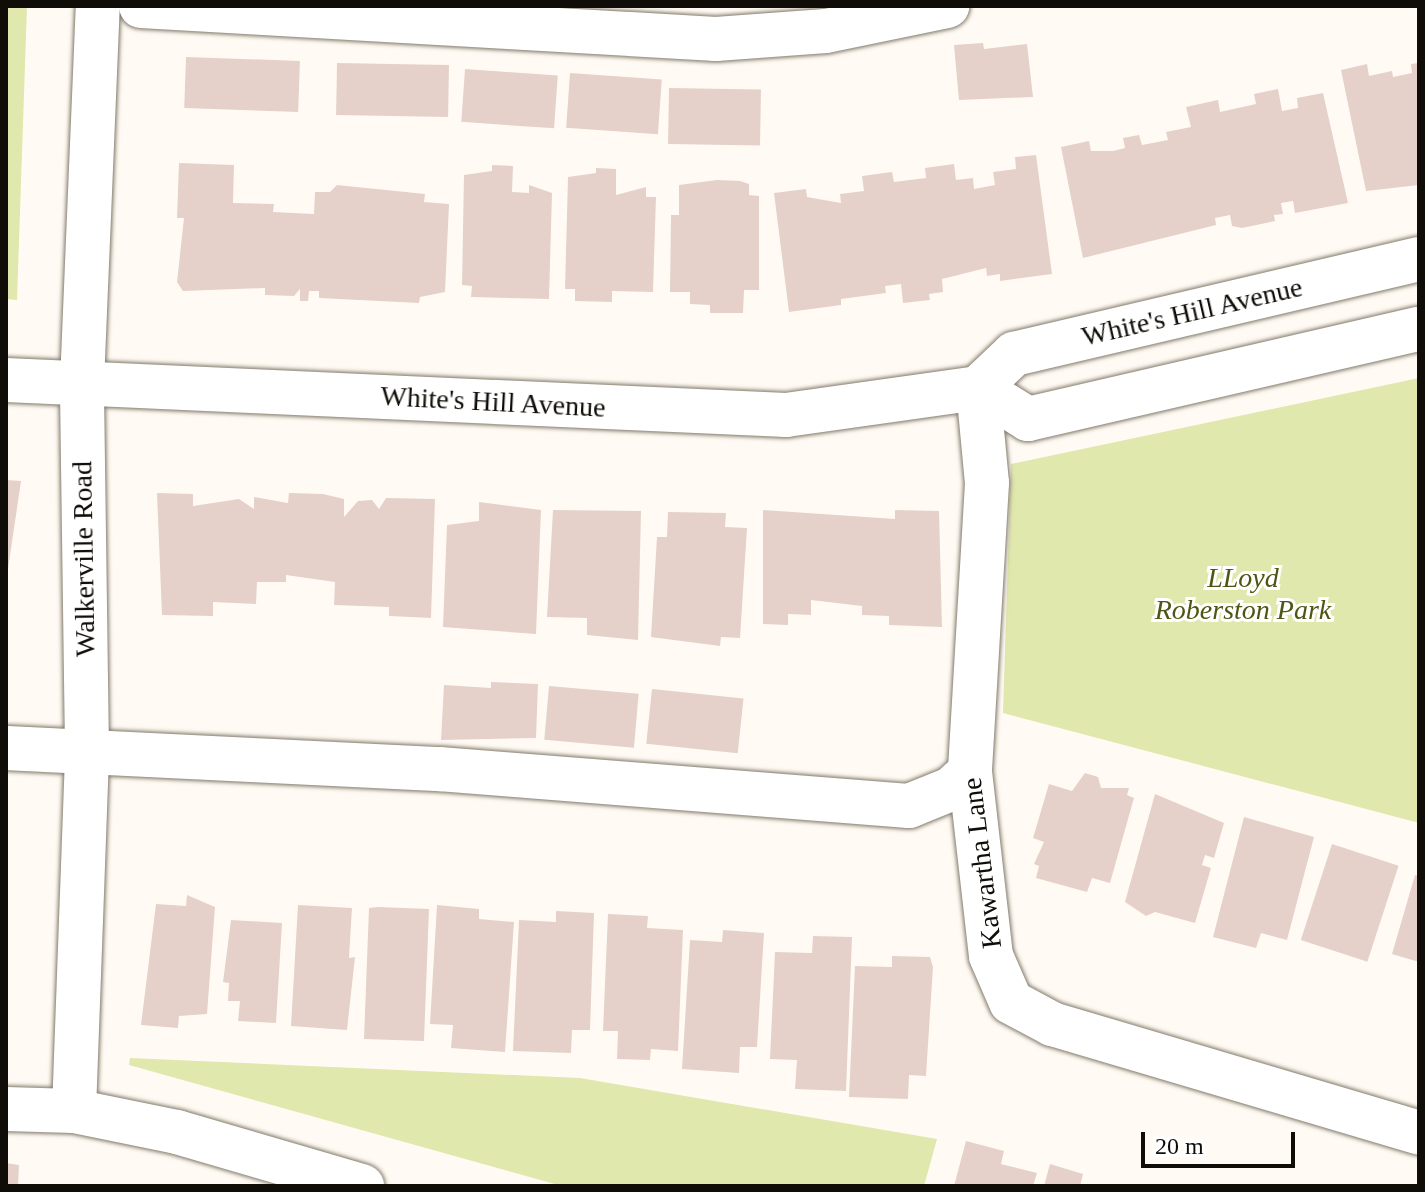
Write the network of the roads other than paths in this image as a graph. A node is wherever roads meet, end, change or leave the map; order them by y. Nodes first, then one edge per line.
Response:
1 (98, 6) edge
2 (141, 6) edge
3 (947, 6) edge
4 (1419, 259) edge
5 (1419, 329) edge
6 (6, 380) edge
7 (82, 383) junction
8 (978, 388) junction
9 (6, 748) edge
10 (87, 750) junction
11 (970, 772) junction
12 (6, 1109) edge
13 (74, 1111) junction
14 (1419, 1133) edge
15 (362, 1186) edge

1 - 7 street, Walkerville Road
2 - 3 street
4 - 8 street, White's Hill Avenue
5 - 8 street
6 - 7 street, White's Hill Avenue
7 - 8 street, White's Hill Avenue
7 - 10 street, Walkerville Road
8 - 11 street, Kawartha Lane
9 - 10 street
10 - 11 street
10 - 13 street, Walkerville Road
11 - 14 street, Kawartha Lane
12 - 13 street
13 - 15 street

